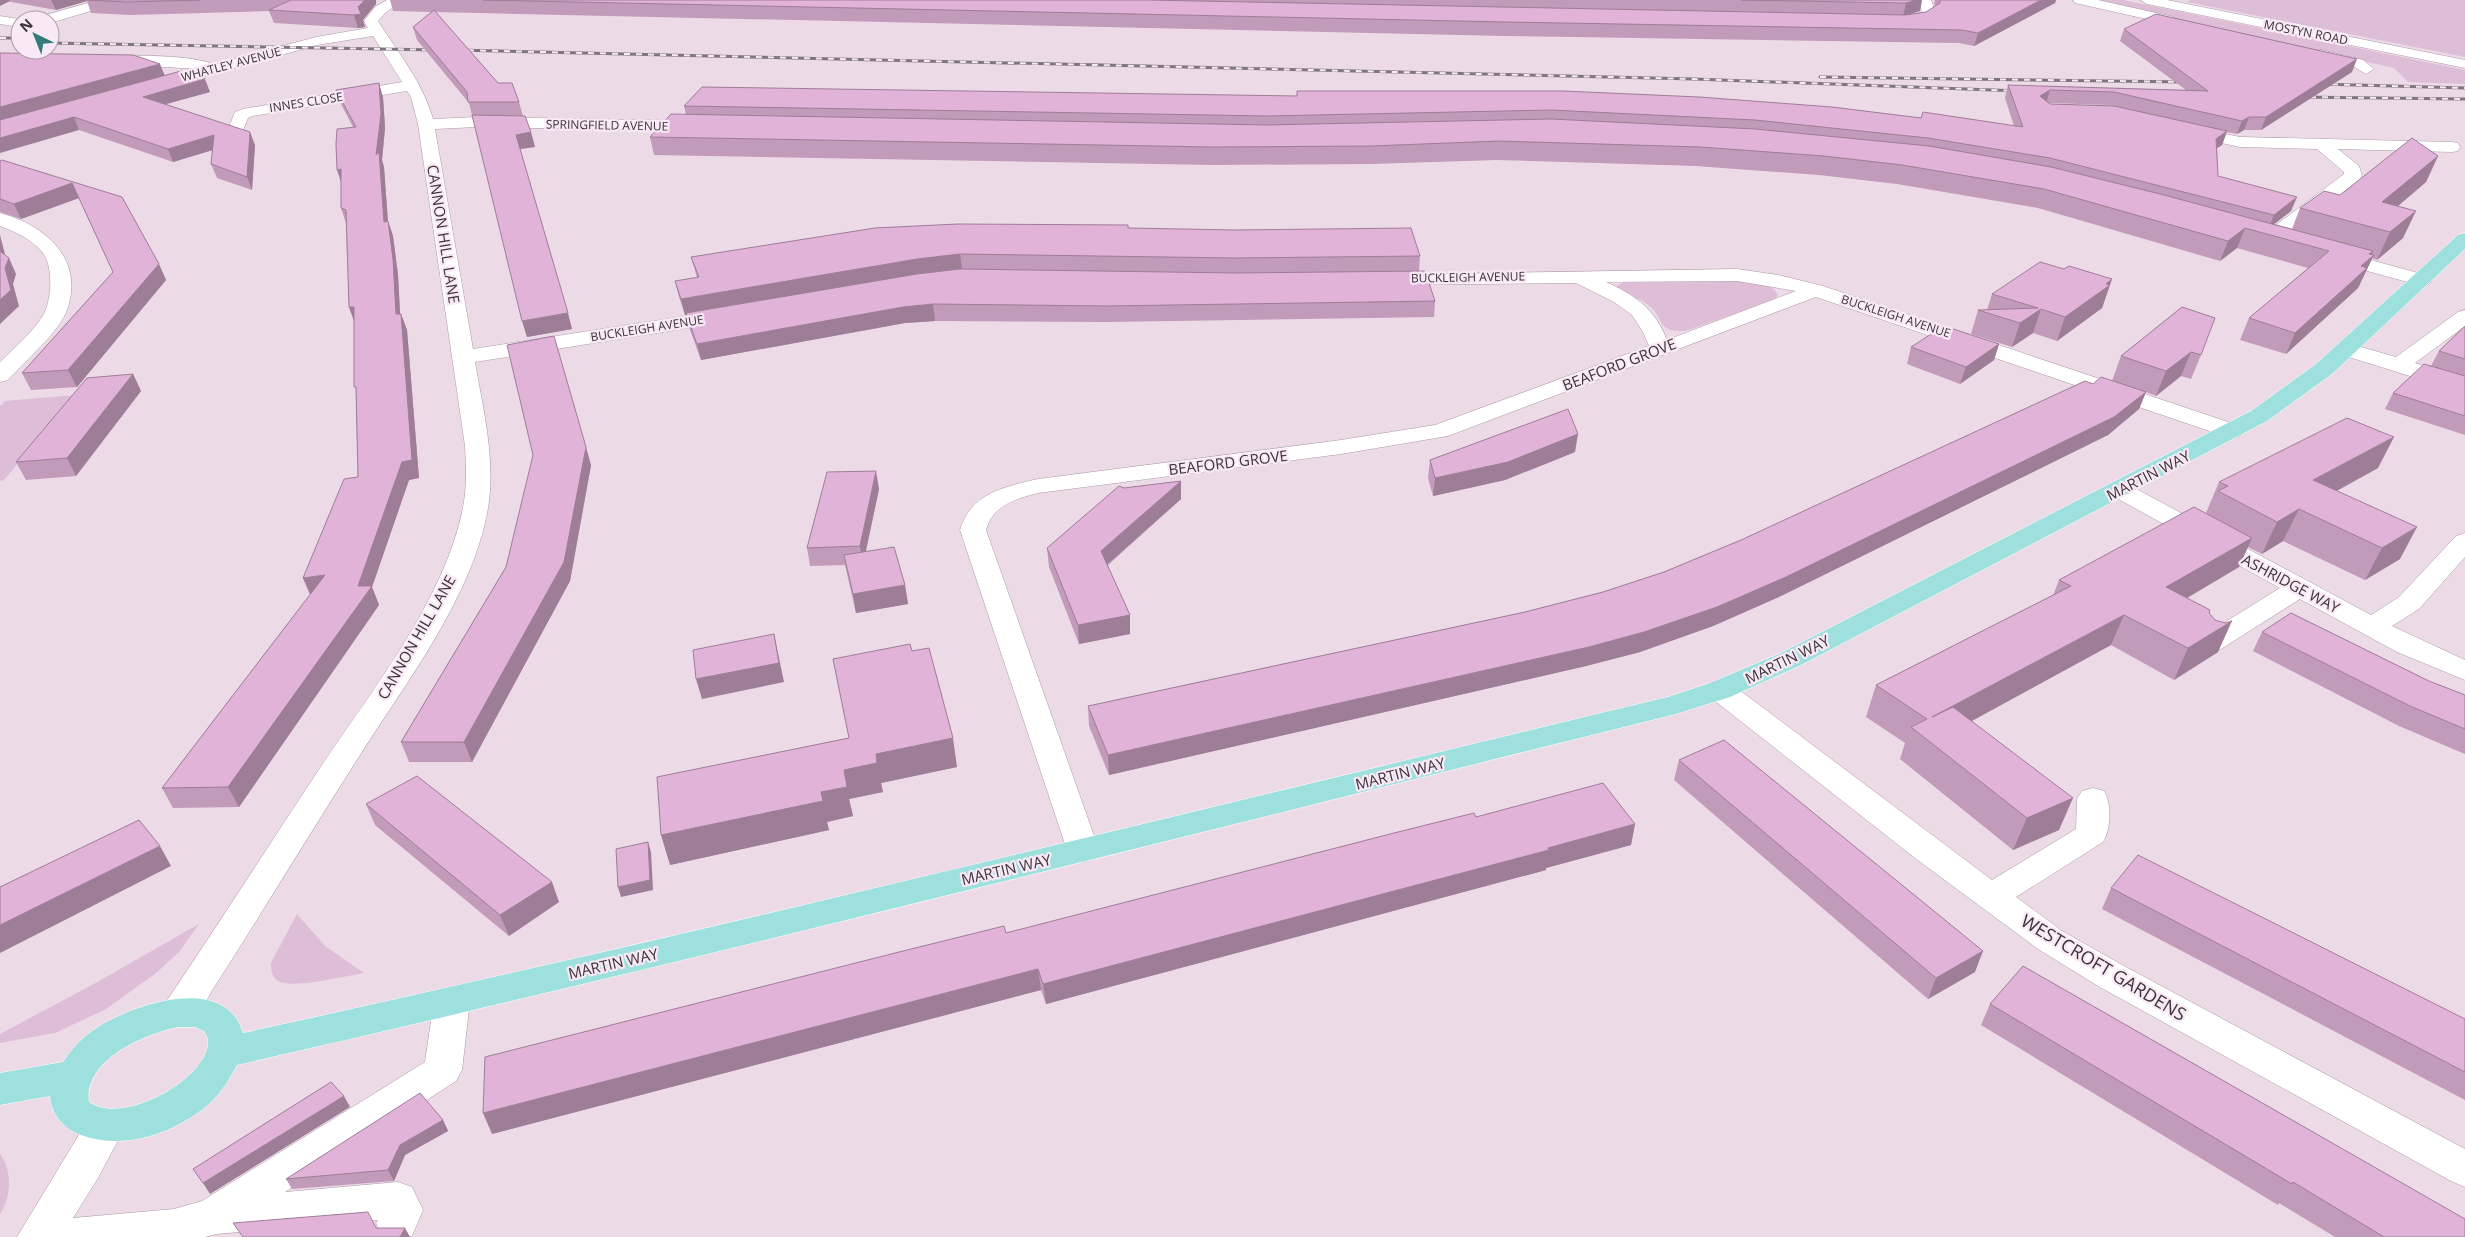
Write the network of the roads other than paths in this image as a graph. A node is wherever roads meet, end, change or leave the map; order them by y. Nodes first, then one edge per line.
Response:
1 (113, 0) edge
2 (396, 0) edge
3 (2080, 0) edge
4 (2147, 0) edge
5 (2205, 0) edge
6 (1925, 1) dead end
7 (2189, 8) junction
8 (60, 15) edge
9 (378, 21) junction
10 (1886, 22) edge
11 (2181, 23) edge
12 (316, 41) junction
13 (2310, 52) edge
14 (101, 60) edge
15 (2465, 64) edge
16 (216, 68) junction
17 (2366, 68) dead end
18 (413, 85) junction
19 (141, 89) edge
20 (426, 124) junction
21 (237, 126) edge
22 (710, 126) edge
23 (2168, 127) edge
24 (2321, 144) junction
25 (2452, 147) dead end
26 (0, 219) edge
27 (2252, 233) edge
28 (2271, 238) junction
29 (2465, 240) edge
30 (2290, 244) edge
31 (2319, 252) edge
32 (1577, 276) junction
33 (1373, 279) edge
34 (2422, 280) junction
35 (1816, 290) junction
36 (747, 312) edge
37 (2465, 316) edge
38 (1660, 348) junction
39 (2346, 349) junction
40 (465, 357) junction
41 (2399, 365) junction
42 (0, 375) edge
43 (2465, 386) edge
44 (2232, 431) junction
45 (2120, 490) junction
46 (2465, 541) edge
47 (2300, 587) junction
48 (2372, 627) junction
49 (2211, 643) edge
50 (2465, 672) edge
51 (1720, 690) junction
52 (2093, 799) dead end
53 (1083, 850) junction
54 (1991, 897) junction
55 (452, 1001) junction
56 (179, 1012) junction
57 (225, 1052) junction
58 (73, 1076) junction
59 (0, 1089) edge
60 (105, 1126) junction
61 (2465, 1169) edge
62 (213, 1216) junction
63 (397, 1223) dead end
64 (38, 1237) edge
65 (69, 1237) edge

1 - 8 street
2 - 9 street
3 - 11 street
4 - 7 street, MOSTYN ROAD
5 - 7 street
6 - 10 street
7 - 15 street, MOSTYN ROAD
9 - 12 street, WHATLEY AVENUE
9 - 12 street
9 - 18 street, CANNON HILL LANE
12 - 16 street, WHATLEY AVENUE
13 - 17 street, MOSTYN ROAD
14 - 16 street
16 - 19 street, WHATLEY AVENUE
18 - 20 street, CANNON HILL LANE
18 - 21 street, INNES CLOSE
20 - 22 street, SPRINGFIELD AVENUE
20 - 40 street, CANNON HILL LANE
23 - 24 street
24 - 25 street
24 - 28 street
26 - 42 street
27 - 28 street
28 - 30 street
29 - 34 main road, MARTIN WAY
31 - 34 street
32 - 33 street, BUCKLEIGH AVENUE
32 - 35 street, BUCKLEIGH AVENUE
32 - 38 street, BUCKLEIGH AVENUE
34 - 39 main road, MARTIN WAY
35 - 38 street, BEAFORD GROVE
35 - 44 street, BUCKLEIGH AVENUE
36 - 40 street, BUCKLEIGH AVENUE
37 - 41 street
38 - 53 street, BEAFORD GROVE
39 - 41 street
39 - 44 main road, MARTIN WAY
40 - 56 street, CANNON HILL LANE
41 - 43 street
44 - 45 main road, MARTIN WAY
45 - 47 street, ASHRIDGE WAY
45 - 51 main road, MARTIN WAY
46 - 48 street
47 - 48 street, ASHRIDGE WAY
47 - 49 street
48 - 50 street, ASHRIDGE WAY
51 - 53 main road, MARTIN WAY
51 - 54 street, WESTCROFT GARDENS
52 - 54 street
53 - 55 main road, MARTIN WAY
54 - 61 street, WESTCROFT GARDENS
55 - 57 main road, MARTIN WAY
55 - 62 street
56 - 57 main road
56 - 58 main road
57 - 60 main road
58 - 59 main road
58 - 60 main road
60 - 64 street
62 - 63 street
62 - 65 street

